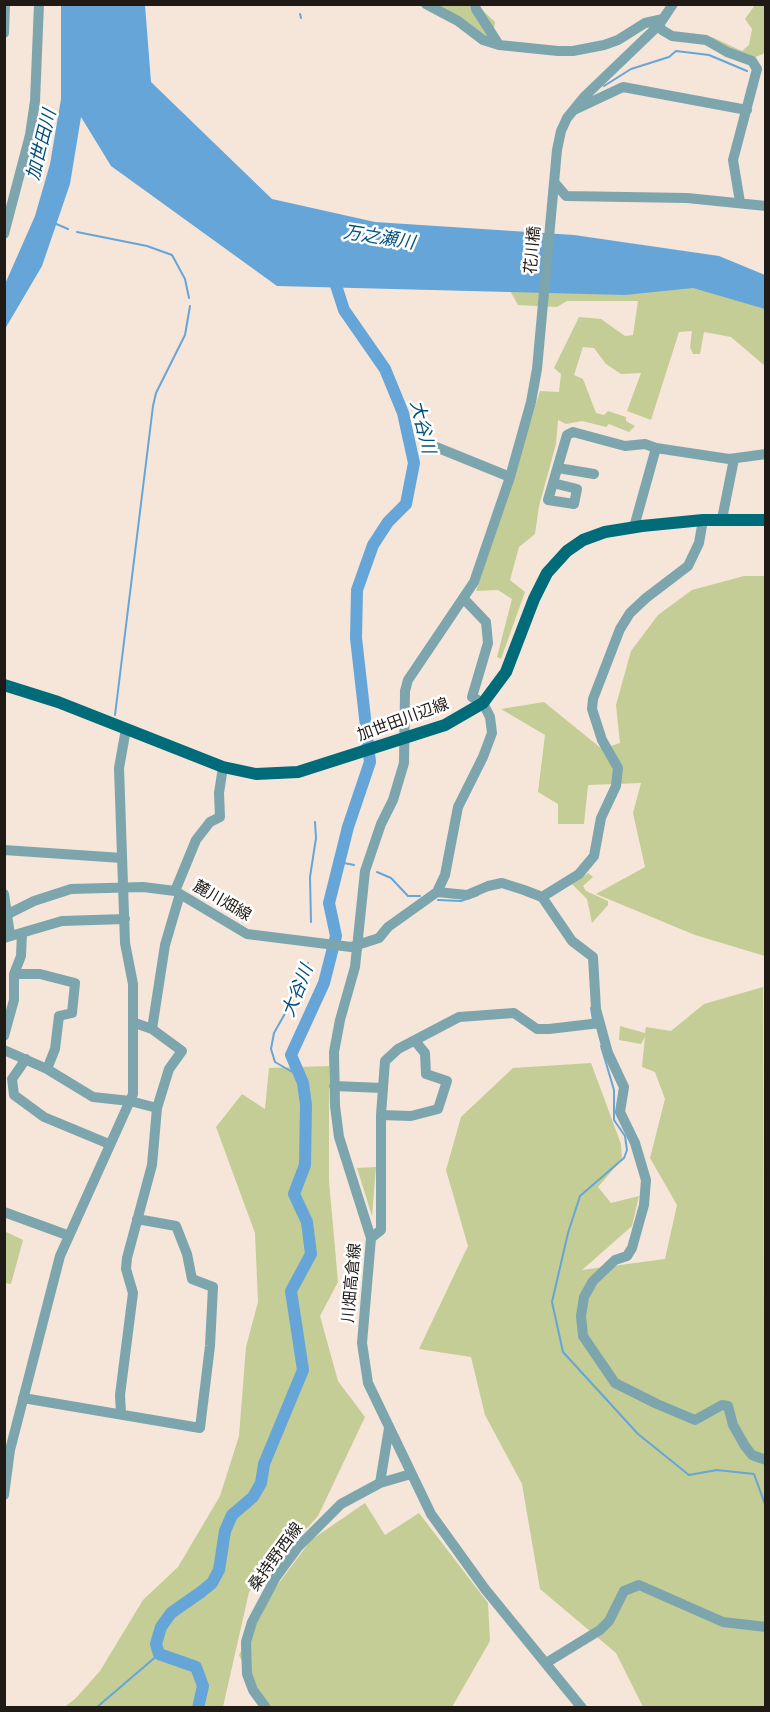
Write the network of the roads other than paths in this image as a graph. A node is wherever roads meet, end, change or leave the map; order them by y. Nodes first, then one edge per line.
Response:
1 (5, 4) edge
2 (39, 4) edge
3 (426, 4) edge
4 (476, 4) edge
5 (673, 4) edge
6 (661, 22) junction
7 (4, 33) edge
8 (499, 45) junction
9 (747, 110) junction
10 (572, 111) junction
11 (554, 187) junction
12 (740, 202) junction
13 (765, 206) edge
14 (4, 234) edge
15 (436, 447) dead end
16 (656, 448) junction
17 (765, 454) edge
18 (734, 459) junction
19 (558, 468) junction
20 (594, 474) dead end
21 (510, 477) junction
22 (553, 483) dead end
23 (722, 519) junction
24 (703, 520) junction
25 (765, 520) edge
26 (634, 527) junction
27 (464, 599) junction
28 (4, 685) edge
29 (483, 703) junction
30 (126, 729) junction
31 (401, 740) junction
32 (222, 767) junction
33 (4, 850) edge
34 (123, 858) junction
35 (124, 887) junction
36 (437, 892) junction
37 (178, 893) junction
38 (4, 894) edge
39 (542, 897) junction
40 (6, 916) edge
41 (125, 919) junction
42 (22, 933) junction
43 (7, 937) edge
44 (355, 946) junction
45 (14, 974) junction
46 (135, 1023) junction
47 (596, 1024) junction
48 (152, 1029) junction
49 (4, 1036) edge
50 (416, 1041) junction
51 (4, 1050) edge
52 (26, 1059) junction
53 (47, 1069) junction
54 (334, 1086) junction
55 (382, 1088) junction
56 (130, 1101) junction
57 (158, 1108) junction
58 (381, 1114) junction
59 (109, 1144) junction
60 (4, 1212) edge
61 (137, 1219) junction
62 (67, 1235) junction
63 (371, 1238) junction
64 (23, 1398) junction
65 (121, 1414) junction
66 (389, 1428) junction
67 (765, 1460) edge
68 (411, 1474) junction
69 (380, 1483) junction
70 (4, 1495) edge
71 (765, 1627) edge
72 (546, 1663) junction
73 (266, 1707) edge
74 (582, 1707) edge

1 - 7 street
2 - 14 street
3 - 8 street
4 - 8 street
5 - 6 street
6 - 8 street
6 - 9 street
6 - 10 street
9 - 10 street
9 - 12 street
10 - 11 street, 花川橋
11 - 12 street
11 - 21 street, 花川橋
12 - 13 street
15 - 21 street
16 - 18 street
16 - 19 street
16 - 26 street
17 - 18 street
18 - 23 street
19 - 20 street
19 - 22 street
21 - 27 street, 川畑高倉線
23 - 24 main road, 加世田川辺線
23 - 25 main road, 加世田川辺線
24 - 26 main road, 加世田川辺線
24 - 39 street
26 - 29 main road, 加世田川辺線
27 - 29 street
27 - 31 street, 川畑高倉線
28 - 30 main road, 加世田川辺線
29 - 31 main road, 加世田川辺線
29 - 36 street
30 - 32 main road, 加世田川辺線
30 - 34 street
31 - 32 main road, 加世田川辺線
31 - 44 street, 川畑高倉線
32 - 37 street
33 - 34 street
34 - 35 street
35 - 37 street, 麓川畑線
35 - 40 street, 麓川畑線
35 - 41 street
36 - 39 street
36 - 44 street
37 - 44 street, 麓川畑線
37 - 48 street
38 - 40 street
39 - 47 street
40 - 43 street
41 - 42 street
41 - 46 street
42 - 43 street
42 - 45 street
44 - 54 street, 川畑高倉線
45 - 49 street
45 - 53 street
46 - 48 street
46 - 56 street
47 - 50 street
47 - 67 street
48 - 57 street
50 - 55 street
50 - 58 street
51 - 52 street
52 - 53 street
52 - 59 street
53 - 56 street
54 - 55 street
54 - 63 street, 川畑高倉線
55 - 58 street
56 - 57 street
56 - 59 street
57 - 61 street
58 - 63 street
59 - 62 street
60 - 62 street
61 - 65 street
61 - 65 street
62 - 64 street
63 - 66 street, 川畑高倉線
64 - 65 street
64 - 70 street
66 - 68 street, 川畑高倉線
66 - 69 street
68 - 69 street, 桑持野西線
68 - 72 street, 川畑高倉線
69 - 73 street, 桑持野西線
71 - 72 street
72 - 74 street, 川畑高倉線

